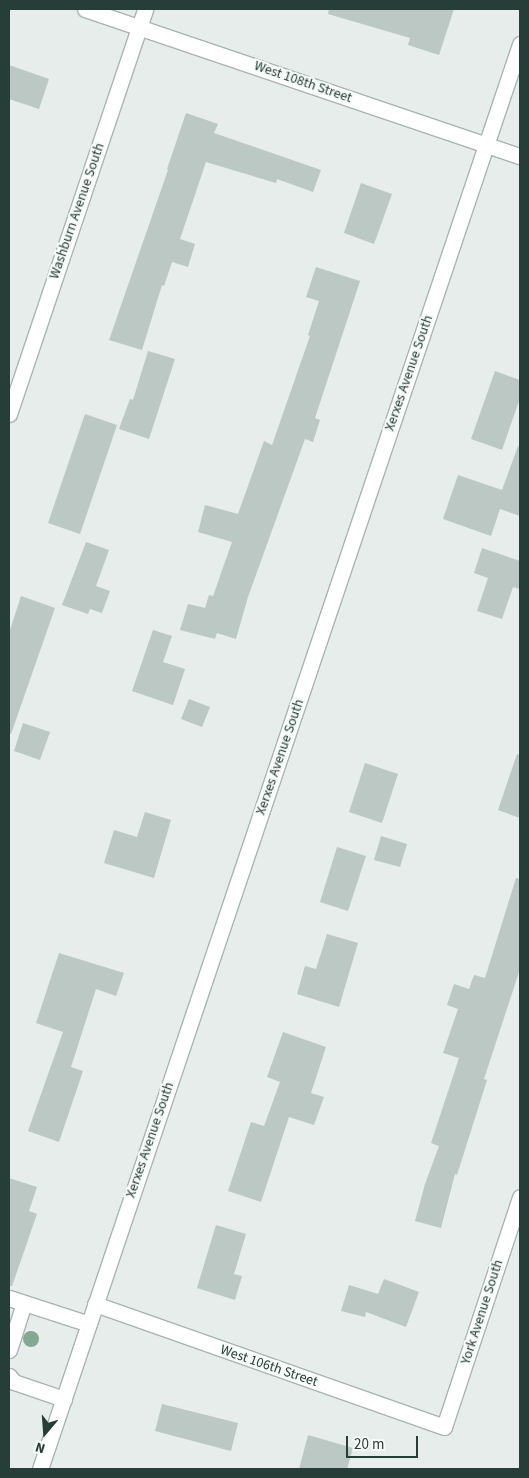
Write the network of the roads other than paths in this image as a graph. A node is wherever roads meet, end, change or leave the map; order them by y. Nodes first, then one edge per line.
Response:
1 (85, 9) edge
2 (144, 9) edge
3 (138, 27) junction
4 (520, 44) edge
5 (486, 145) junction
6 (520, 156) edge
7 (9, 414) edge
8 (520, 1197) edge
9 (9, 1298) edge
10 (24, 1303) junction
11 (95, 1304) junction
12 (89, 1324) junction
13 (9, 1350) edge
14 (9, 1376) edge
15 (64, 1399) junction
16 (444, 1427) joint
17 (40, 1469) edge

1 - 3 street, West 108th Street
2 - 3 street, Washburn Avenue South
3 - 5 street, West 108th Street
3 - 7 street, Washburn Avenue South
4 - 5 street, Xerxes Avenue South
5 - 6 street, West 108th Street
5 - 11 street, Xerxes Avenue South
8 - 16 street, York Avenue South
9 - 10 street
10 - 12 street
10 - 13 street
11 - 12 street, Xerxes Avenue South
11 - 16 street, West 106th Street
12 - 15 street, Xerxes Avenue South
14 - 15 street
15 - 17 street, Xerxes Avenue South

